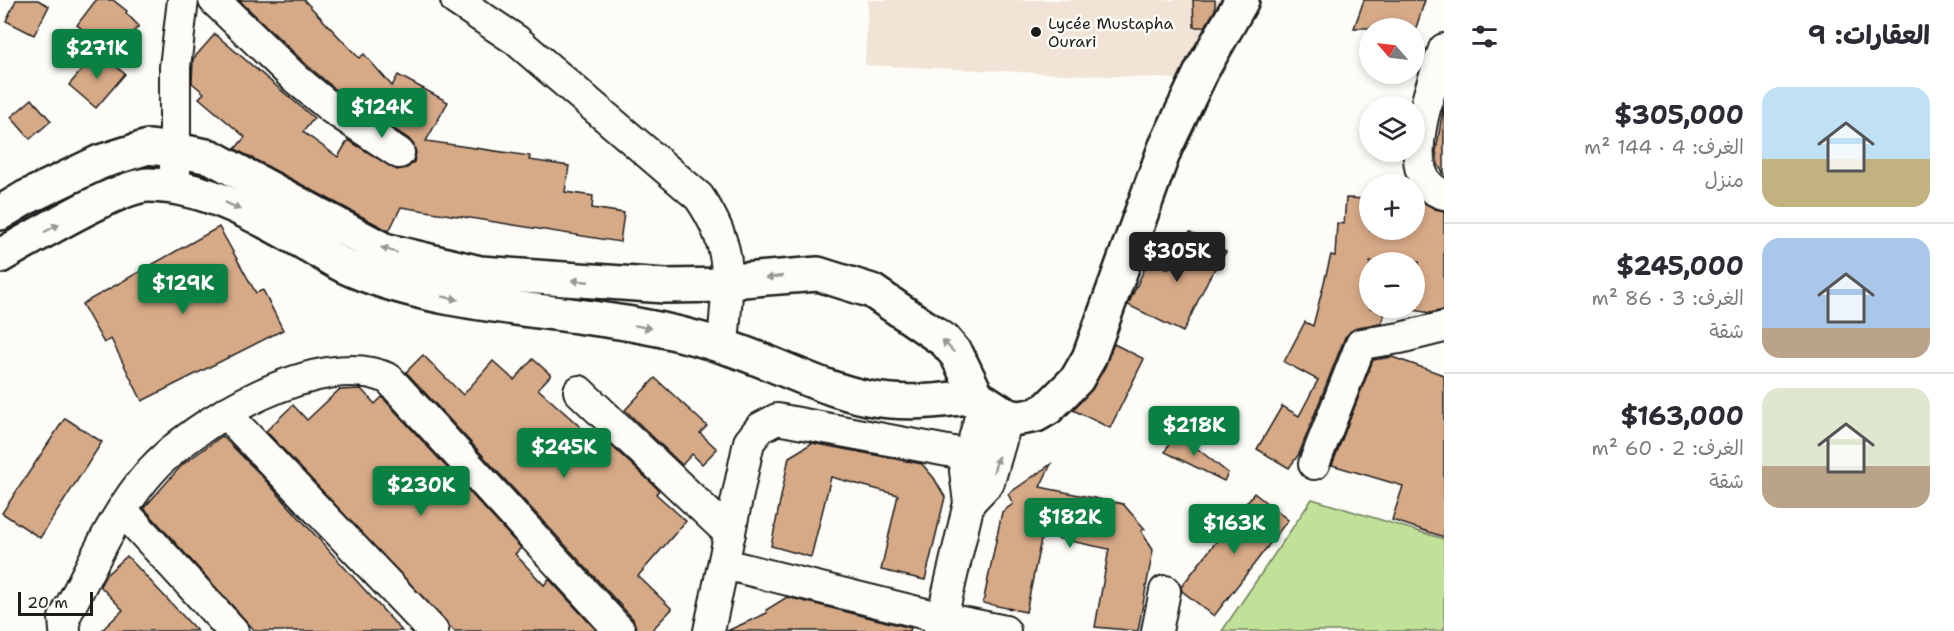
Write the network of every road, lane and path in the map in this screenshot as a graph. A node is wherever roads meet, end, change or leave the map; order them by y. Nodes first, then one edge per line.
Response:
1 (183, 0) edge
2 (213, 0) edge
3 (456, 0) edge
4 (1242, 0) edge
5 (1444, 50) edge
6 (175, 150) junction
7 (399, 153) dead end
8 (175, 187) junction
9 (1444, 194) edge
10 (0, 213) edge
11 (0, 256) edge
12 (727, 285) junction
13 (1444, 327) edge
14 (723, 346) junction
15 (579, 390) dead end
16 (990, 405) junction
17 (225, 413) junction
18 (969, 455) junction
19 (1314, 464) dead end
20 (969, 503) junction
21 (123, 511) junction
22 (730, 534) junction
23 (724, 564) junction
24 (1165, 591) dead end
25 (940, 625) edge
26 (65, 631) edge
27 (233, 631) edge
28 (433, 631) edge
29 (620, 631) edge
30 (709, 631) edge
31 (1005, 631) edge
32 (1157, 631) edge

1 - 6 street
2 - 7 street
3 - 12 street
4 - 16 street
5 - 9 street
6 - 8 street
6 - 10 street
12 -> 6 street
11 -> 8 street
8 -> 14 street
12 - 14 street
16 -> 12 street
13 - 19 street
14 - 16 street
15 - 22 street
16 - 18 street
20 -> 16 street
17 - 21 street
17 - 28 street
17 - 29 street
18 - 20 street
18 - 22 street
20 - 25 street
21 - 26 street
21 - 27 street
22 - 23 street
23 - 25 street
23 - 30 street
24 - 32 street
25 - 31 street

